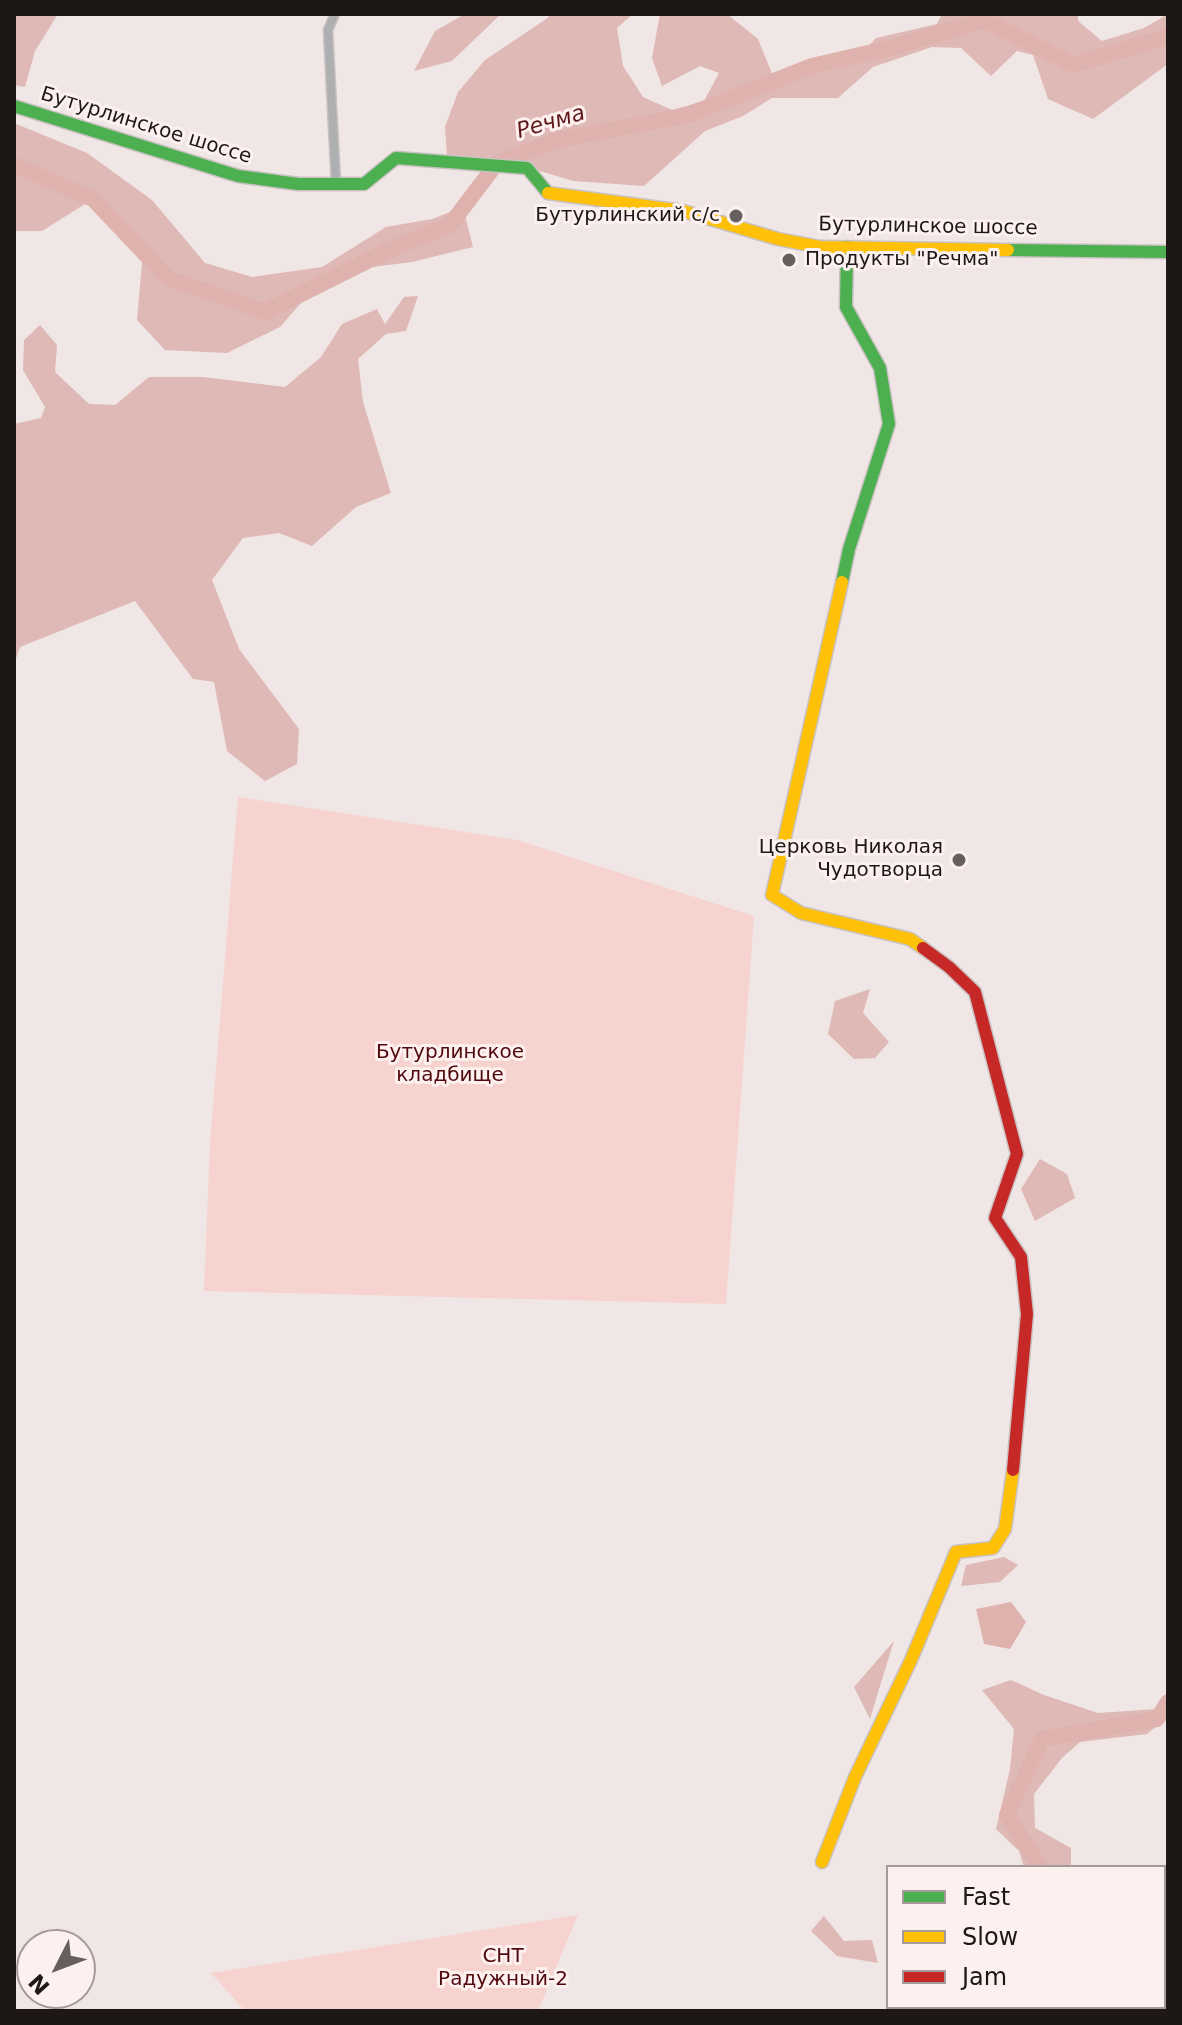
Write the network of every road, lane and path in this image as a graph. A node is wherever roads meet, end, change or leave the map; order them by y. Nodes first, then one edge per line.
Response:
1 (335, 14) edge
2 (14, 106) edge
3 (336, 184) junction
4 (847, 247) junction
5 (1168, 252) edge
6 (822, 1862) dead end

1 - 3 street
2 - 3 main road, Бутурлинское шоссе
3 - 4 main road, Бутурлинское шоссе
4 - 5 main road, Бутурлинское шоссе
4 - 6 main road

